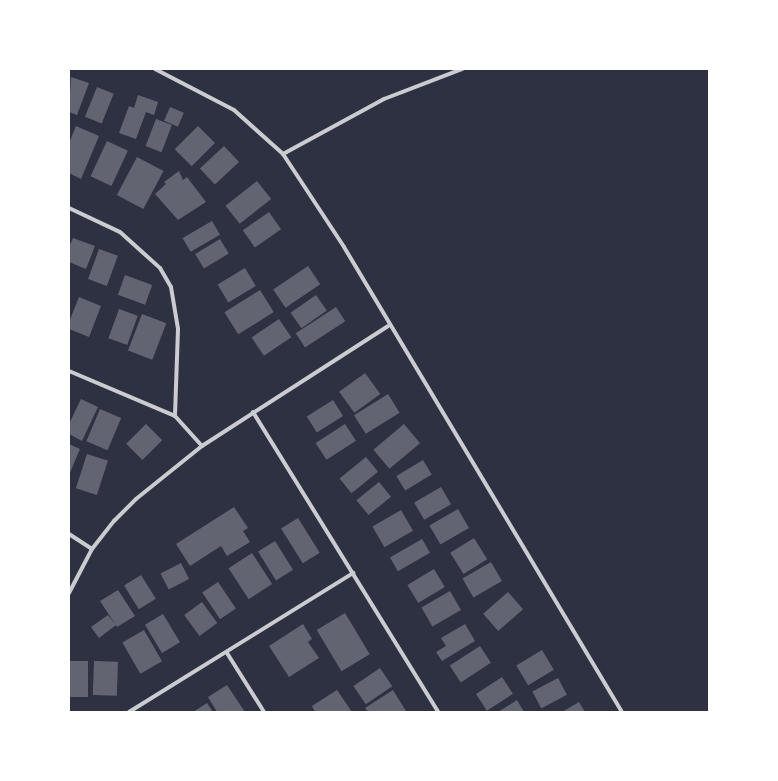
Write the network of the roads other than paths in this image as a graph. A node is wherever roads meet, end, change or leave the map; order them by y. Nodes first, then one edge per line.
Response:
1 (155, 69) edge
2 (462, 69) edge
3 (283, 154) junction
4 (69, 208) edge
5 (388, 326) junction
6 (69, 371) edge
7 (253, 412) junction
8 (175, 416) junction
9 (202, 446) junction
10 (69, 534) edge
11 (92, 549) junction
12 (353, 573) junction
13 (69, 593) edge
14 (227, 653) junction
15 (129, 712) edge
16 (264, 712) edge
17 (438, 712) edge
18 (622, 712) edge

1 - 3 street
2 - 3 street
3 - 5 street
4 - 8 street
5 - 7 street
5 - 18 street
6 - 8 street
7 - 9 street
7 - 12 street
8 - 9 street
9 - 11 street
10 - 11 street
11 - 13 street
12 - 14 street
12 - 17 street
14 - 15 street
14 - 16 street

